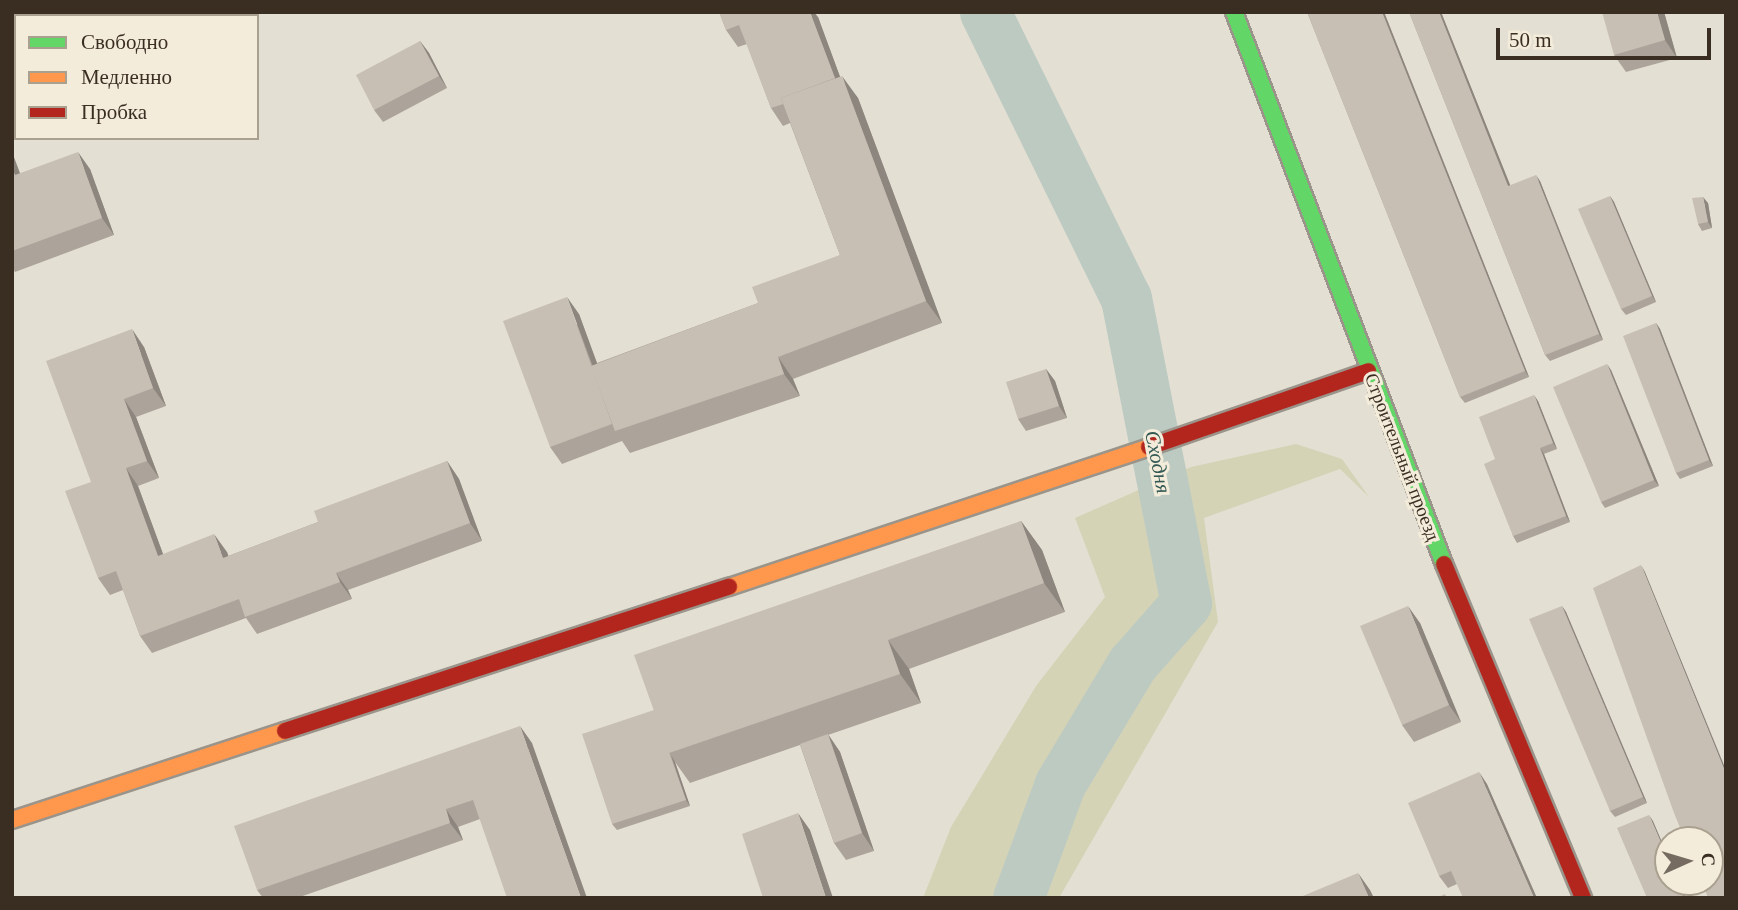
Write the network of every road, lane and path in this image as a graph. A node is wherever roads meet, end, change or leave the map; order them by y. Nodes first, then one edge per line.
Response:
1 (1234, 12) edge
2 (1368, 371) junction
3 (12, 820) edge
4 (1583, 898) edge

1 - 2 street, Строительный проезд
2 - 3 street
2 - 4 street, Строительный проезд

